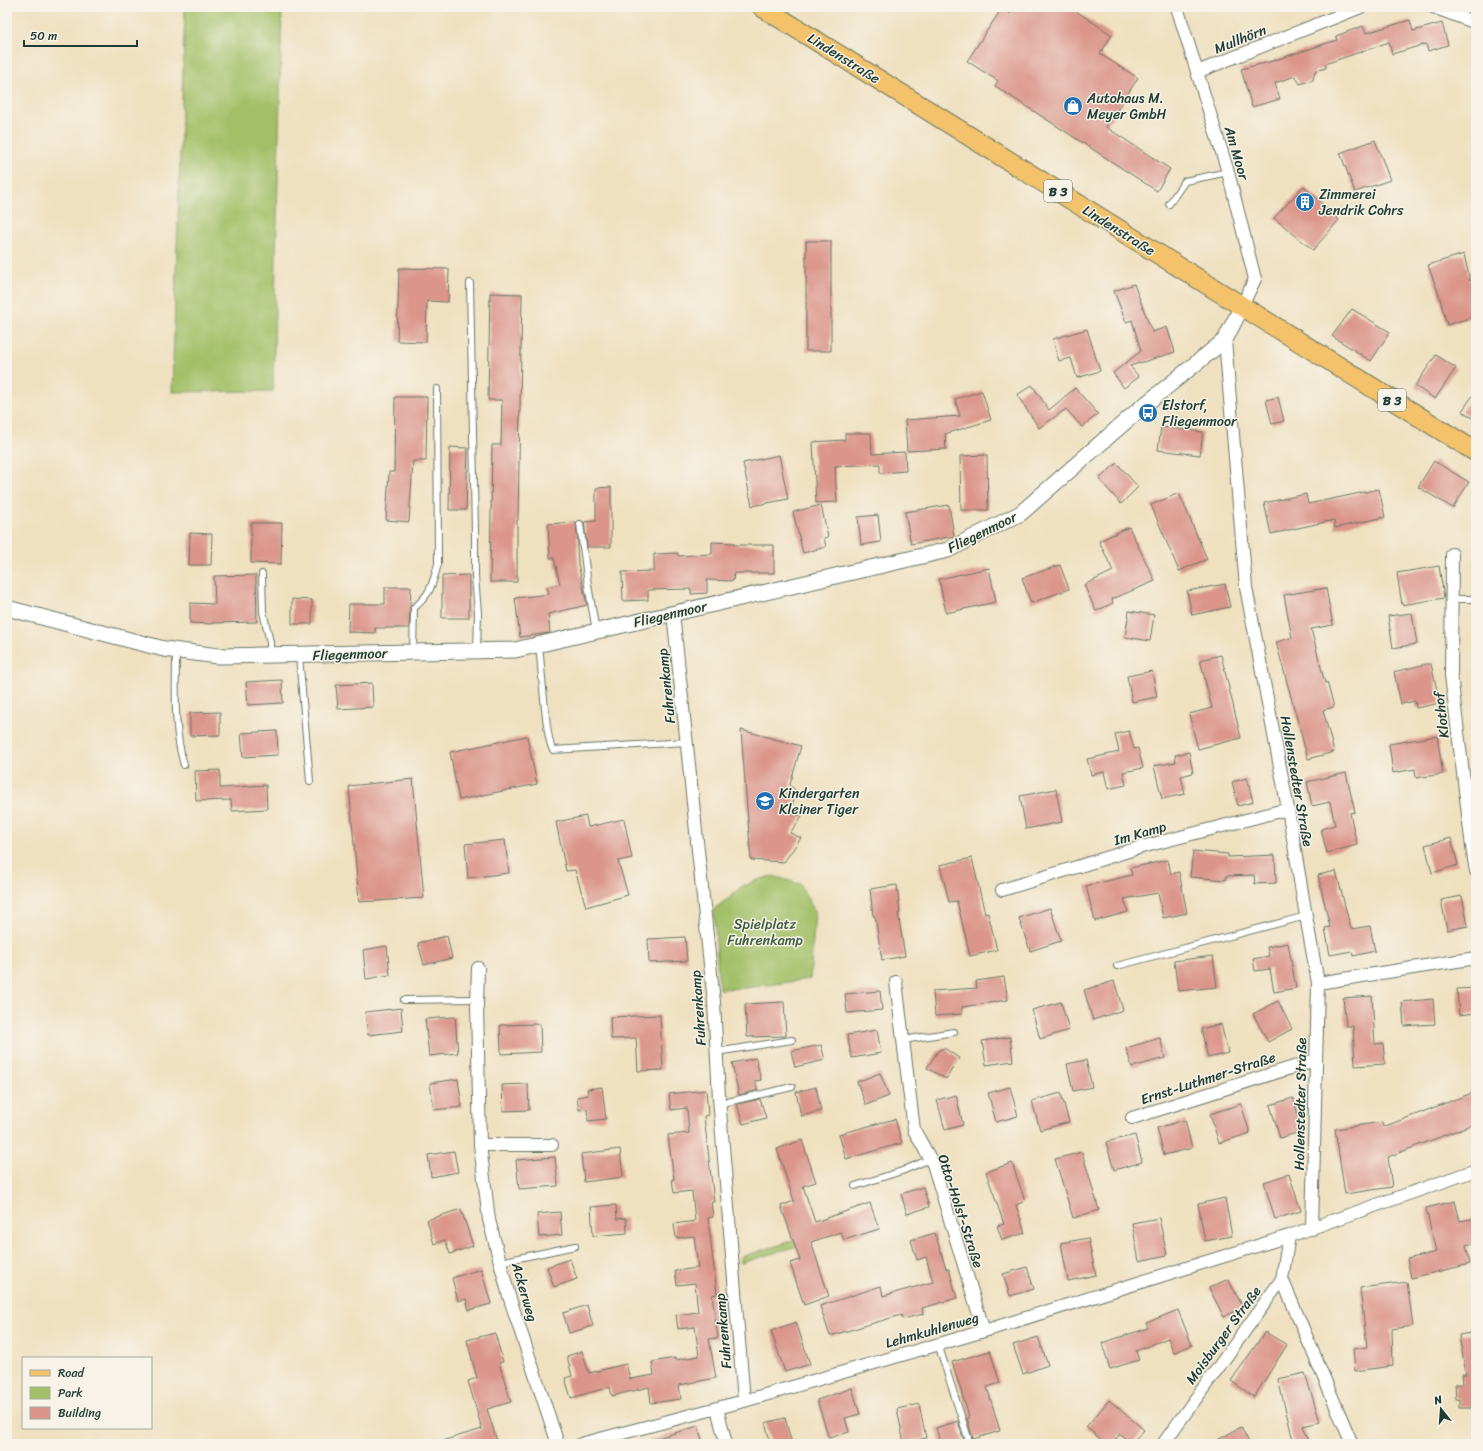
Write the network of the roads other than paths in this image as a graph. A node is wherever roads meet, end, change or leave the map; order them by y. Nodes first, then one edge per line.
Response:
1 (762, 7) edge
2 (1177, 7) edge
3 (1361, 7) edge
4 (1433, 7) edge
5 (1476, 23) edge
6 (1197, 72) junction
7 (1228, 172) junction
8 (1169, 204) dead end
9 (470, 283) dead end
10 (1242, 306) junction
11 (1225, 340) junction
12 (437, 389) dead end
13 (1476, 452) edge
14 (580, 524) dead end
15 (1452, 554) dead end
16 (262, 574) dead end
17 (1476, 598) edge
18 (1452, 599) junction
19 (7, 608) edge
20 (673, 613) junction
21 (596, 631) junction
22 (539, 645) junction
23 (176, 651) junction
24 (477, 651) junction
25 (413, 652) junction
26 (270, 656) junction
27 (299, 656) junction
28 (687, 742) junction
29 (184, 765) dead end
30 (310, 781) dead end
31 (1288, 808) junction
32 (1476, 871) edge
33 (1002, 890) dead end
34 (1306, 916) junction
35 (1476, 958) edge
36 (1117, 966) dead end
37 (478, 968) dead end
38 (896, 982) dead end
39 (1318, 983) junction
40 (477, 999) junction
41 (404, 1000) dead end
42 (954, 1032) dead end
43 (792, 1040) dead end
44 (903, 1040) junction
45 (716, 1052) junction
46 (1316, 1060) junction
47 (792, 1087) dead end
48 (719, 1104) junction
49 (1132, 1118) dead end
50 (480, 1145) junction
51 (552, 1145) dead end
52 (930, 1159) junction
53 (1476, 1170) edge
54 (855, 1186) dead end
55 (1312, 1229) junction
56 (1289, 1236) junction
57 (575, 1246) dead end
58 (500, 1262) junction
59 (1282, 1280) junction
60 (984, 1331) junction
61 (938, 1344) junction
62 (744, 1401) junction
63 (717, 1408) junction
64 (558, 1444) edge
65 (581, 1444) edge
66 (726, 1444) edge
67 (970, 1444) edge
68 (1163, 1444) edge
69 (1352, 1444) edge

1 - 10 main road, Lindenstraße / B 3
2 - 6 street, Am Moor
3 - 6 street, Mullhörn
4 - 5 street
6 - 7 street, Am Moor
7 - 8 lane
7 - 10 street, Am Moor
9 - 24 lane
10 - 11 street, Fliegenmoor
10 - 13 main road, Lindenstraße / B 3
11 - 20 street, Fliegenmoor
11 - 31 street, Hollenstedter Straße
12 - 25 lane
14 - 21 lane
15 - 18 street, Klothof
16 - 26 lane
17 - 18 lane
18 - 32 street, Klothof
19 - 23 street, Fliegenmoor
20 - 21 street, Fliegenmoor
20 - 28 street, Fuhrenkamp
21 - 22 street, Fliegenmoor
22 - 24 street, Fliegenmoor
22 - 28 lane
23 - 26 street, Fliegenmoor
23 - 29 lane
24 - 25 street, Fliegenmoor
25 - 27 street, Fliegenmoor
26 - 27 street, Fliegenmoor
27 - 30 lane
28 - 45 street, Fuhrenkamp
31 - 33 street, Im Kamp
31 - 34 street, Hollenstedter Straße
34 - 36 lane
34 - 39 street, Hollenstedter Straße
35 - 39 street
37 - 40 street, Ackerweg
38 - 44 street, Otto-Holst-Straße
39 - 46 street, Hollenstedter Straße
40 - 41 lane
40 - 50 street, Ackerweg
42 - 44 lane
43 - 45 lane
44 - 52 street, Otto-Holst-Straße
45 - 48 street, Fuhrenkamp
46 - 49 street, Ernst-Luthmer-Straße
46 - 55 street, Hollenstedter Straße
47 - 48 lane
48 - 62 street, Fuhrenkamp
50 - 51 street
50 - 58 street, Ackerweg
52 - 54 lane
52 - 60 street, Otto-Holst-Straße
53 - 55 street
55 - 56 street, Lehmkuhlenweg
56 - 59 street, Moisburger Straße
56 - 60 street, Lehmkuhlenweg
57 - 58 lane
58 - 64 street, Ackerweg
59 - 68 street, Moisburger Straße
59 - 69 street
60 - 61 street, Lehmkuhlenweg
61 - 62 street, Lehmkuhlenweg
61 - 67 lane
62 - 63 street, Lehmkuhlenweg
63 - 65 street, Lehmkuhlenweg
63 - 66 street

